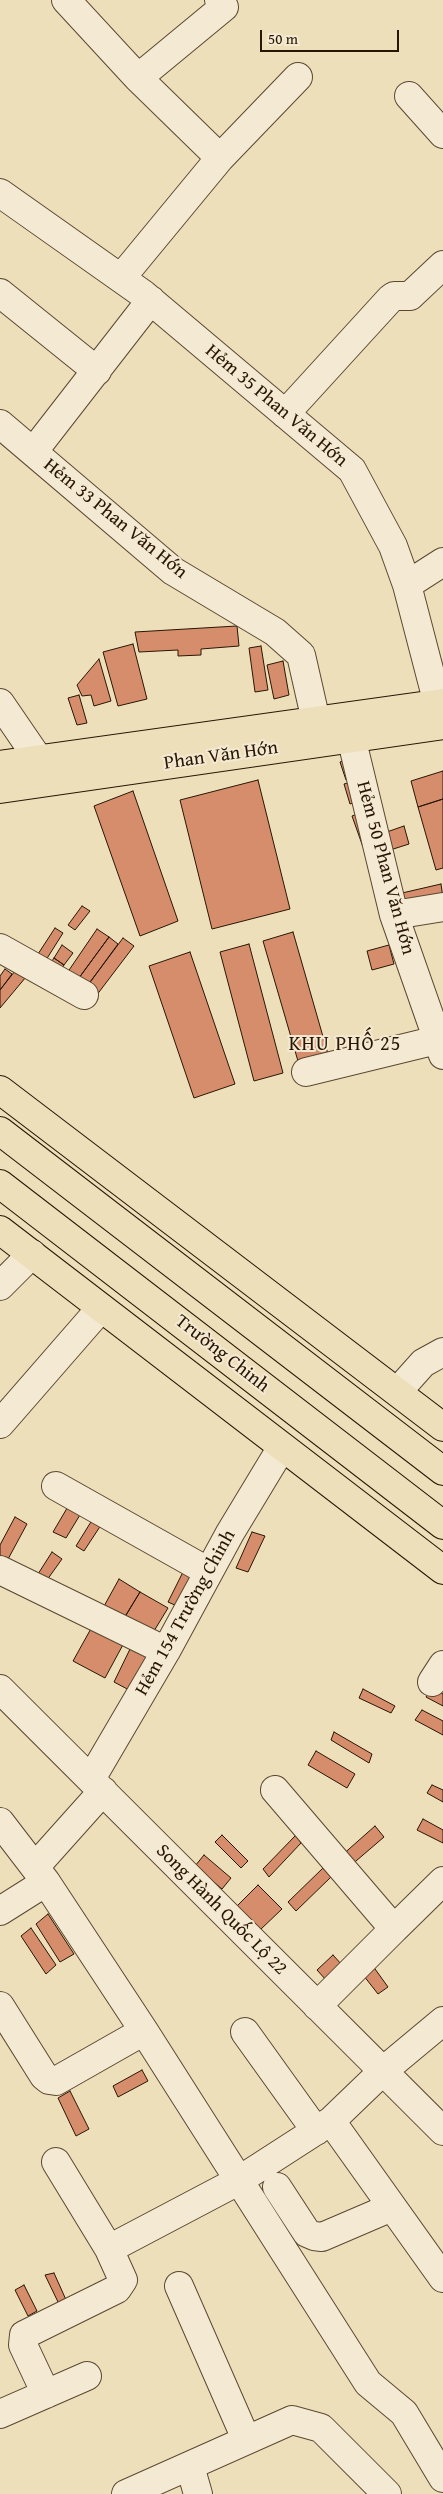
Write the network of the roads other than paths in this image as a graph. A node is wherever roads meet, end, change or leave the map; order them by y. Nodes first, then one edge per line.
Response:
1 (66, 0) edge
2 (219, 0) edge
3 (138, 78) junction
4 (298, 78) dead end
5 (409, 96) dead end
6 (443, 134) edge
7 (220, 158) junction
8 (0, 193) edge
9 (443, 264) edge
10 (121, 278) junction
11 (0, 293) edge
12 (151, 300) junction
13 (97, 371) junction
14 (285, 414) junction
15 (0, 424) edge
16 (33, 452) junction
17 (443, 562) edge
18 (407, 585) junction
19 (0, 703) edge
20 (441, 710) edge
21 (316, 721) junction
22 (351, 737) junction
23 (204, 748) junction
24 (39, 760) junction
25 (0, 765) edge
26 (0, 789) edge
27 (443, 908) edge
28 (394, 915) junction
29 (0, 948) edge
30 (84, 996) dead end
31 (440, 1047) edge
32 (306, 1072) dead end
33 (0, 1090) edge
34 (0, 1130) edge
35 (0, 1184) edge
36 (0, 1230) edge
37 (32, 1254) junction
38 (0, 1286) edge
39 (101, 1308) junction
40 (443, 1352) edge
41 (398, 1391) junction
42 (0, 1424) edge
43 (443, 1427) edge
44 (282, 1446) junction
45 (443, 1471) edge
46 (56, 1486) dead end
47 (443, 1525) edge
48 (0, 1570) edge
49 (443, 1570) edge
50 (209, 1572) junction
51 (166, 1650) junction
52 (0, 1689) edge
53 (97, 1785) junction
54 (275, 1790) dead end
55 (0, 1822) edge
56 (40, 1875) junction
57 (443, 1881) edge
58 (0, 1912) edge
59 (394, 1929) junction
60 (0, 2006) edge
61 (318, 2006) junction
62 (443, 2021) edge
63 (144, 2031) junction
64 (245, 2032) dead end
65 (382, 2071) junction
66 (323, 2126) junction
67 (443, 2131) edge
68 (56, 2162) dead end
69 (238, 2181) junction
70 (277, 2187) dead end
71 (392, 2207) junction
72 (109, 2249) junction
73 (443, 2278) edge
74 (179, 2286) dead end
75 (87, 2376) dead end
76 (46, 2394) junction
77 (0, 2414) edge
78 (246, 2439) junction
79 (190, 2466) junction
80 (443, 2478) edge
81 (126, 2494) edge
82 (198, 2494) edge
83 (387, 2494) edge

1 - 3 street
2 - 3 street
3 - 7 street
4 - 7 street
5 - 6 street
7 - 10 street
8 - 10 street, Hẻm 35 Phan Văn Hớn
9 - 14 street
10 - 12 street, Hẻm 35 Phan Văn Hớn
11 - 13 street
12 - 13 street
12 - 14 street, Hẻm 35 Phan Văn Hớn
13 - 16 street
14 - 18 street, Hẻm 35 Phan Văn Hớn
15 - 16 street, Hẻm 33 Phan Văn Hớn
16 - 21 street, Hẻm 33 Phan Văn Hớn
17 - 18 street
18 - 20 street, Hẻm 35 Phan Văn Hớn
19 - 24 street
20 - 21 main road, Phan Văn Hớn
20 - 22 main road, Phan Văn Hớn
21 - 23 main road, Phan Văn Hớn
22 - 23 main road, Phan Văn Hớn
22 - 28 street, Hẻm 50 Phan Văn Hớn
23 - 24 main road, Phan Văn Hớn
23 - 26 main road, Phan Văn Hớn
24 - 25 main road, Phan Văn Hớn
27 - 28 street
28 - 31 street, Hẻm 50 Phan Văn Hớn
29 - 30 street
31 - 32 street
33 - 41 main road
34 - 45 main road
35 - 47 main road, Trường Chinh
36 - 37 main road, Trường Chinh
37 - 38 street
37 - 39 main road, Trường Chinh
39 - 42 street
39 - 44 main road, Trường Chinh
40 - 41 street
41 - 43 main road
44 - 49 main road, Trường Chinh
44 - 50 street, Hẻm 154 Trường Chinh
46 - 50 street
48 - 51 street
50 - 51 street, Hẻm 154 Trường Chinh
51 - 53 street, Hẻm 154 Trường Chinh
52 - 53 street, Song Hành Quốc Lộ 22
53 - 56 street, Hẻm 154 Trường Chinh
53 - 61 street, Song Hành Quốc Lộ 22
54 - 59 street
55 - 56 street
56 - 58 street, Hẻm 154 Trường Chinh
56 - 63 street
57 - 59 street
59 - 61 street
60 - 63 street
61 - 65 street, Song Hành Quốc Lộ 22
62 - 65 street
63 - 69 street
64 - 66 street
65 - 66 street
65 - 67 street, Song Hành Quốc Lộ 22
66 - 69 street
66 - 71 street
68 - 72 street
69 - 72 street
69 - 80 street
70 - 71 street
71 - 73 street
72 - 76 street
74 - 78 street
75 - 76 street
76 - 77 street
78 - 79 street
78 - 83 street
79 - 81 street
79 - 82 street

